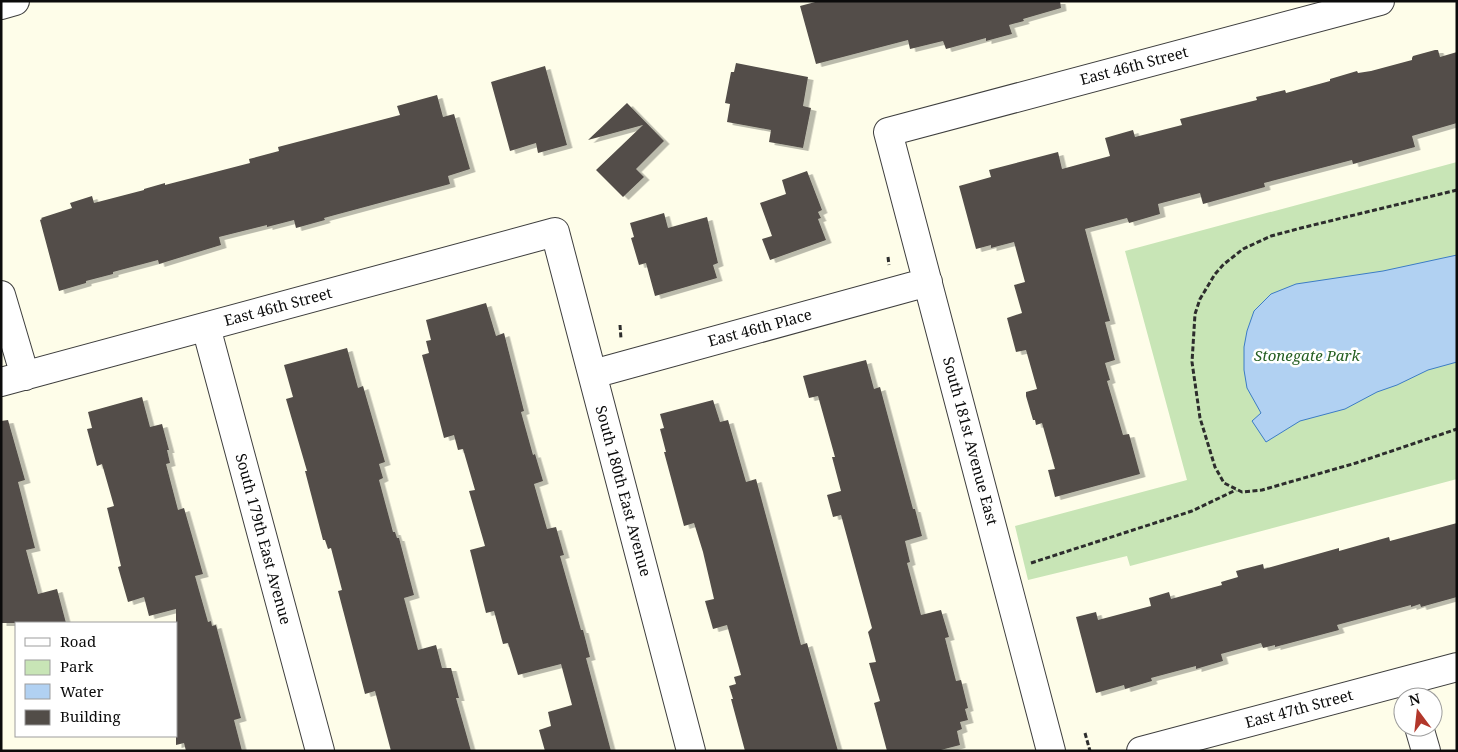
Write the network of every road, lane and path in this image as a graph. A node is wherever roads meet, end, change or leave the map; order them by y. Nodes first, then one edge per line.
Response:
1 (15, 1) edge
2 (1380, 1) edge
3 (1, 5) edge
4 (888, 132) joint
5 (1457, 190) edge
6 (555, 232) joint
7 (928, 282) junction
8 (1, 295) edge
9 (206, 327) junction
10 (593, 374) junction
11 (13, 379) edge
12 (1457, 429) edge
13 (1236, 490) junction
14 (1004, 570) junction
15 (1457, 667) edge
16 (1413, 687) edge
17 (1393, 693) edge
18 (1085, 733) dead end
19 (1422, 737) edge
20 (320, 751) edge
21 (691, 751) edge
22 (1051, 751) edge
23 (1090, 751) edge
24 (1141, 751) edge
25 (1426, 751) edge

1 - 3 street
2 - 4 street, East 46th Street
4 - 7 street, South 181st Avenue East
5 - 13 path
6 - 9 street, East 46th Street
6 - 10 street, South 180th East Avenue
7 - 10 street, East 46th Place
7 - 14 street, South 181st Avenue East
8 - 11 street
9 - 11 street, East 46th Street
9 - 20 street, South 179th East Avenue
10 - 21 street, South 180th East Avenue
12 - 13 path
13 - 14 path
14 - 22 street, South 181st Avenue East
15 - 16 street, East 47th Street
17 - 24 street, East 47th Street
18 - 23 path
19 - 25 street

